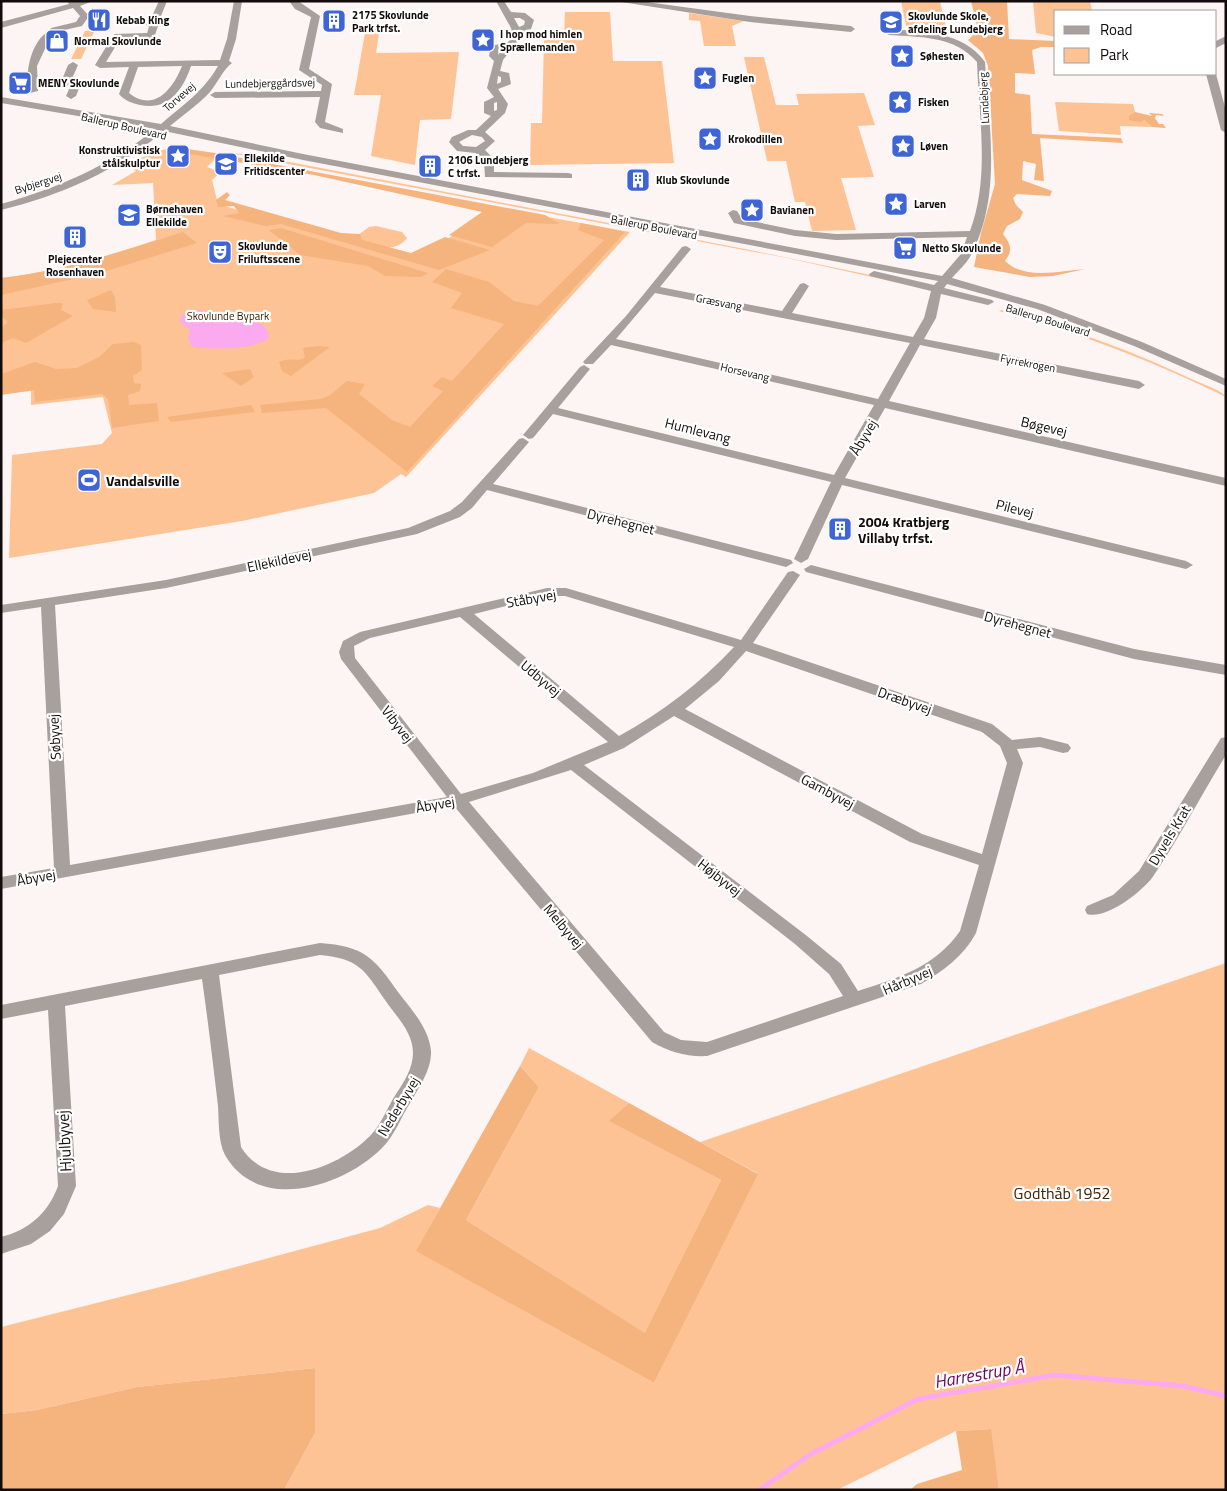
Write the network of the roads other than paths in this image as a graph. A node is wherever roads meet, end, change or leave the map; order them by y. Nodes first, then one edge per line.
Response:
1 (89, 1) edge
2 (163, 1) edge
3 (238, 1) edge
4 (247, 1) edge
5 (292, 1) edge
6 (500, 1) edge
7 (619, 1) edge
8 (73, 3) edge
9 (509, 15) junction
10 (1, 25) edge
11 (851, 28) dead end
12 (516, 30) junction
13 (889, 32) dead end
14 (225, 63) junction
15 (135, 64) junction
16 (187, 64) junction
17 (73, 65) dead end
18 (495, 73) junction
19 (1211, 75) edge
20 (492, 88) junction
21 (33, 91) dead end
22 (326, 94) junction
23 (71, 96) dead end
24 (1, 100) edge
25 (210, 101) junction
26 (163, 130) junction
27 (1226, 130) edge
28 (340, 131) dead end
29 (479, 133) junction
30 (478, 150) junction
31 (568, 176) dead end
32 (1, 207) edge
33 (733, 213) dead end
34 (975, 234) junction
35 (686, 249) dead end
36 (966, 255) junction
37 (945, 279) junction
38 (804, 286) dead end
39 (653, 288) junction
40 (937, 289) junction
41 (958, 289) junction
42 (785, 315) junction
43 (930, 318) junction
44 (608, 341) junction
45 (917, 341) junction
46 (1226, 383) edge
47 (1139, 385) dead end
48 (1226, 389) edge
49 (883, 404) junction
50 (550, 410) junction
51 (838, 480) junction
52 (1226, 482) edge
53 (486, 486) junction
54 (806, 564) junction
55 (1186, 565) dead end
56 (790, 569) junction
57 (48, 602) junction
58 (1, 609) edge
59 (463, 612) junction
60 (348, 644) joint
61 (743, 646) junction
62 (1226, 670) edge
63 (675, 710) junction
64 (1226, 742) edge
65 (619, 744) junction
66 (1009, 745) junction
67 (1063, 748) dead end
68 (574, 765) junction
69 (458, 800) junction
70 (986, 861) junction
71 (62, 872) junction
72 (1, 883) edge
73 (1093, 910) dead end
74 (210, 971) junction
75 (855, 1000) junction
76 (56, 1001) junction
77 (1, 1012) edge
78 (674, 1046) joint
79 (1, 1246) edge

1 - 8 street
2 - 15 street
3 - 14 street, Torvevej
4 - 14 street, Torvevej
5 - 22 street, Lundebjerggårdsvej
6 - 9 street
7 - 11 street
8 - 10 street
8 - 21 street
9 - 12 street
9 - 12 street
12 - 18 street
13 - 34 street, Lundebjerg
14 - 16 street
14 - 25 street, Torvevej
14 - 26 street, Torvevej
15 - 16 street
15 - 16 street
17 - 23 street
18 - 20 street
18 - 20 street
19 - 27 street
20 - 29 street
22 - 25 street, Lundebjerggårdsvej
22 - 28 street, Lundebjerggårdsvej
24 - 26 street, Ballerup Boulevard
25 - 26 street, Torvevej
26 - 32 street, Bybjergvej
26 - 37 street, Ballerup Boulevard
26 - 40 street, Ballerup Boulevard
29 - 30 street
29 - 30 street
30 - 31 street
33 - 34 street
34 - 36 street, Lundebjerg
35 - 39 street
36 - 37 street, Lundebjerg
36 - 41 street, Lundebjerg
37 - 40 street, Lundebjerg
37 - 41 street, Ballerup Boulevard
38 - 42 street
39 - 42 street, Græsvang
39 - 44 street
40 - 41 street, Ballerup Boulevard
40 - 43 street, Åbyvej
41 - 43 street, Åbyvej
41 - 46 street, Ballerup Boulevard
41 - 48 street, Ballerup Boulevard
42 - 45 street, Græsvang
43 - 45 street, Åbyvej
44 - 49 street, Horsevang
44 - 50 street
45 - 47 street, Fyrrekrogen
45 - 49 street, Åbyvej
49 - 51 street, Åbyvej
49 - 52 street, Bøgevej
50 - 51 street, Humlevang
50 - 53 street, Ellekildevej
51 - 54 street, Åbyvej
51 - 55 street, Pilevej
53 - 56 street, Dyrehegnet
53 - 57 street, Ellekildevej
54 - 56 street
54 - 62 street, Dyrehegnet
56 - 61 street, Åbyvej
57 - 58 street, Ellekildevej
57 - 71 street, Søbyvej
59 - 60 street, Ståbyvej
59 - 61 street, Ståbyvej
59 - 65 street, Udbyvej
60 - 69 street, Vibyvej
61 - 63 street, Åbyvej
61 - 66 street, Dræbyvej
63 - 65 street, Åbyvej
63 - 70 street, Gambyvej
64 - 73 street, Dyvels Krat
65 - 68 street, Åbyvej
66 - 67 street
66 - 70 street, Hårbyvej
68 - 69 street, Åbyvej
68 - 75 street, Højbyvej
69 - 71 street, Åbyvej
69 - 78 street, Melbyvej
70 - 75 street, Hårbyvej
71 - 72 street, Åbyvej
74 - 74 street, Nederbyvej
74 - 76 street, Nederbyvej
75 - 78 street, Hårbyvej
76 - 77 street, Nederbyvej
76 - 79 street, Hjulbyvej

